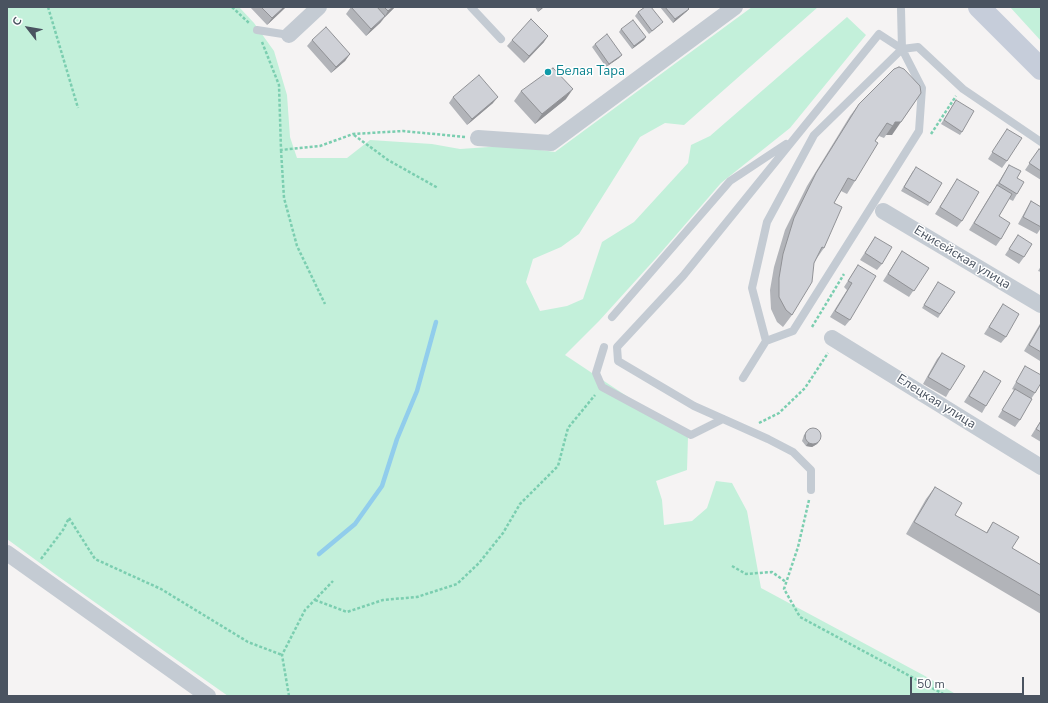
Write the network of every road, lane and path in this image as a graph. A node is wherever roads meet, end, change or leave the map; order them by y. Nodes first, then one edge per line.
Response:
1 (48, 7) edge
2 (232, 7) edge
3 (319, 7) edge
4 (471, 7) edge
5 (735, 7) edge
6 (979, 7) edge
7 (901, 9) dead end
8 (257, 30) junction
9 (289, 35) joint
10 (501, 39) dead end
11 (902, 50) junction
12 (1041, 69) edge
13 (78, 108) dead end
14 (353, 134) junction
15 (478, 138) joint
16 (793, 139) junction
17 (1041, 142) edge
18 (281, 150) junction
19 (438, 188) dead end
20 (883, 211) dead end
21 (325, 304) dead end
22 (1041, 305) edge
23 (612, 316) dead end
24 (834, 339) joint
25 (766, 341) junction
26 (604, 347) dead end
27 (743, 378) dead end
28 (602, 388) junction
29 (723, 419) junction
30 (746, 430) junction
31 (1041, 467) edge
32 (811, 490) joint
33 (7, 553) edge
34 (732, 566) dead end
35 (32, 570) junction
36 (334, 581) dead end
37 (786, 582) junction
38 (315, 600) junction
39 (282, 655) junction
40 (208, 696) edge
41 (289, 696) edge
42 (947, 696) edge

1 - 13 path
2 - 8 path
3 - 9 street
4 - 10 lane
5 - 15 street
6 - 12 main road
7 - 11 lane
8 - 9 lane
8 - 18 path
11 - 16 lane
11 - 17 lane
11 - 25 lane
11 - 25 lane
14 - 15 path
14 - 18 path
14 - 19 path
16 - 23 lane
16 - 29 lane
18 - 21 path
20 - 22 street, Енисейская улица
24 - 30 path
24 - 31 street, Елецкая улица
25 - 27 lane
26 - 28 lane
28 - 29 lane
28 - 38 path
29 - 30 lane
30 - 32 lane
32 - 37 path
33 - 35 street
34 - 37 path
35 - 39 path
35 - 40 street
36 - 38 path
37 - 42 path
38 - 39 path
39 - 41 path

